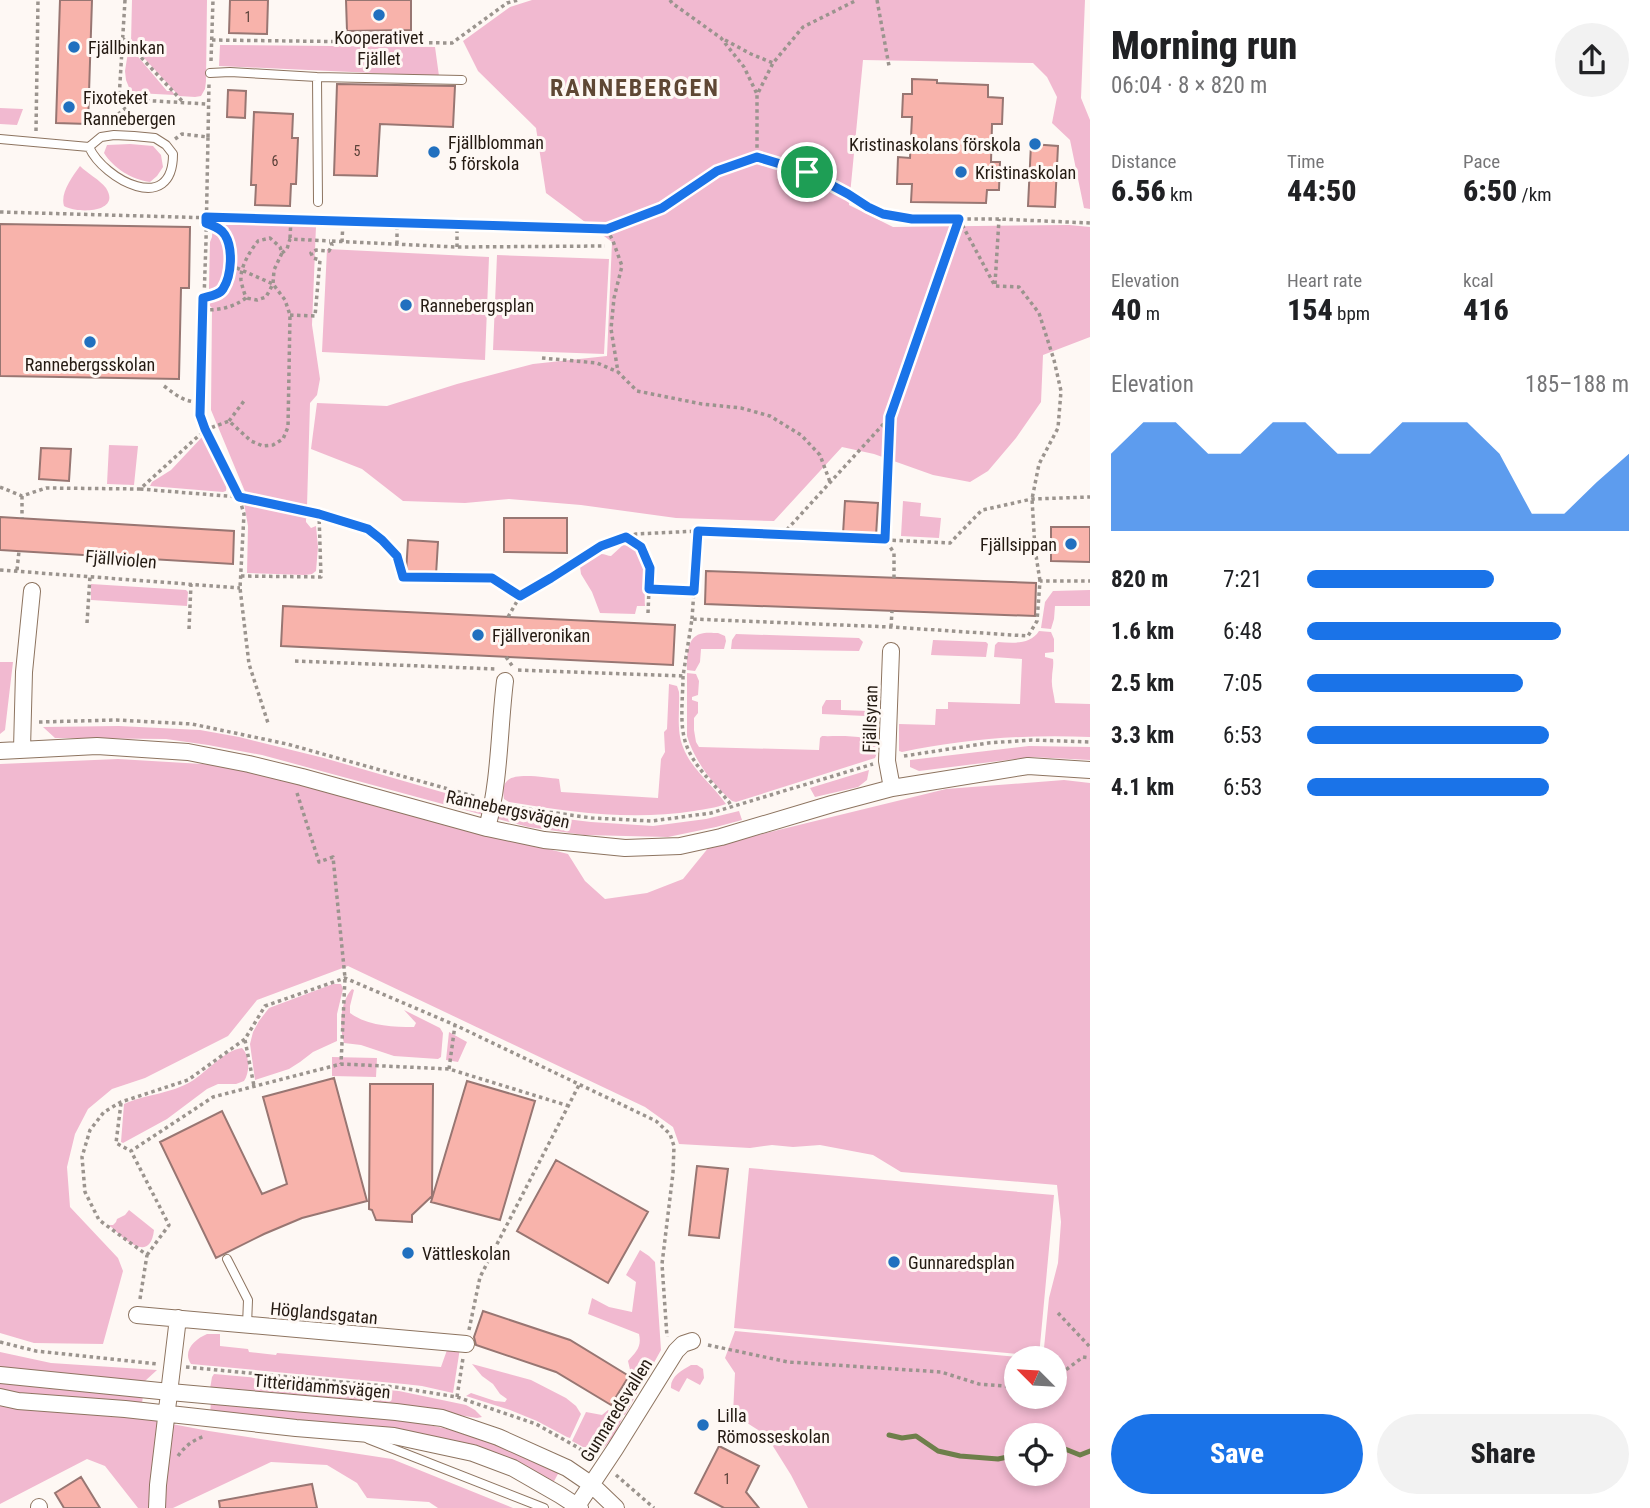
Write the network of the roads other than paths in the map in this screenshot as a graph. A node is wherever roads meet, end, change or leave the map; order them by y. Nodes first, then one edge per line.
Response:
1 (209, 73) dead end
2 (317, 77) junction
3 (462, 80) dead end
4 (0, 139) edge
5 (89, 147) junction
6 (318, 202) dead end
7 (32, 591) dead end
8 (891, 651) dead end
9 (505, 681) dead end
10 (22, 749) junction
11 (0, 751) edge
12 (1090, 770) edge
13 (892, 788) junction
14 (487, 828) junction
15 (227, 1259) dead end
16 (138, 1315) road end
17 (178, 1318) junction
18 (247, 1325) junction
19 (692, 1341) road end
20 (466, 1344) dead end
21 (0, 1375) edge
22 (170, 1392) junction
23 (0, 1397) edge
24 (167, 1413) junction
25 (355, 1434) junction
26 (592, 1485) junction
27 (578, 1507) edge
28 (157, 1508) edge
29 (544, 1508) edge
30 (616, 1508) edge

1 - 2 lane
2 - 3 lane
2 - 6 lane
4 - 5 lane
5 - 5 lane
7 - 10 street
8 - 13 street, Fjällsyran
9 - 14 street
10 - 11 street, Rannebergsvägen
10 - 14 street, Rannebergsvägen
12 - 13 street, Rannebergsvägen
13 - 14 street, Rannebergsvägen
15 - 18 lane
16 - 17 street, Höglandsgatan
17 - 18 street, Höglandsgatan
17 - 22 street
18 - 20 street, Höglandsgatan
19 - 26 street, Gunnaredsvallen
21 - 22 street, Titteridammsvägen
22 - 24 street
22 - 26 street, Titteridammsvägen
23 - 24 street
24 - 25 street
24 - 28 street
25 - 27 street
25 - 29 lane
26 - 27 street, Gunnaredsvallen
26 - 30 street, Titteridammsvägen

